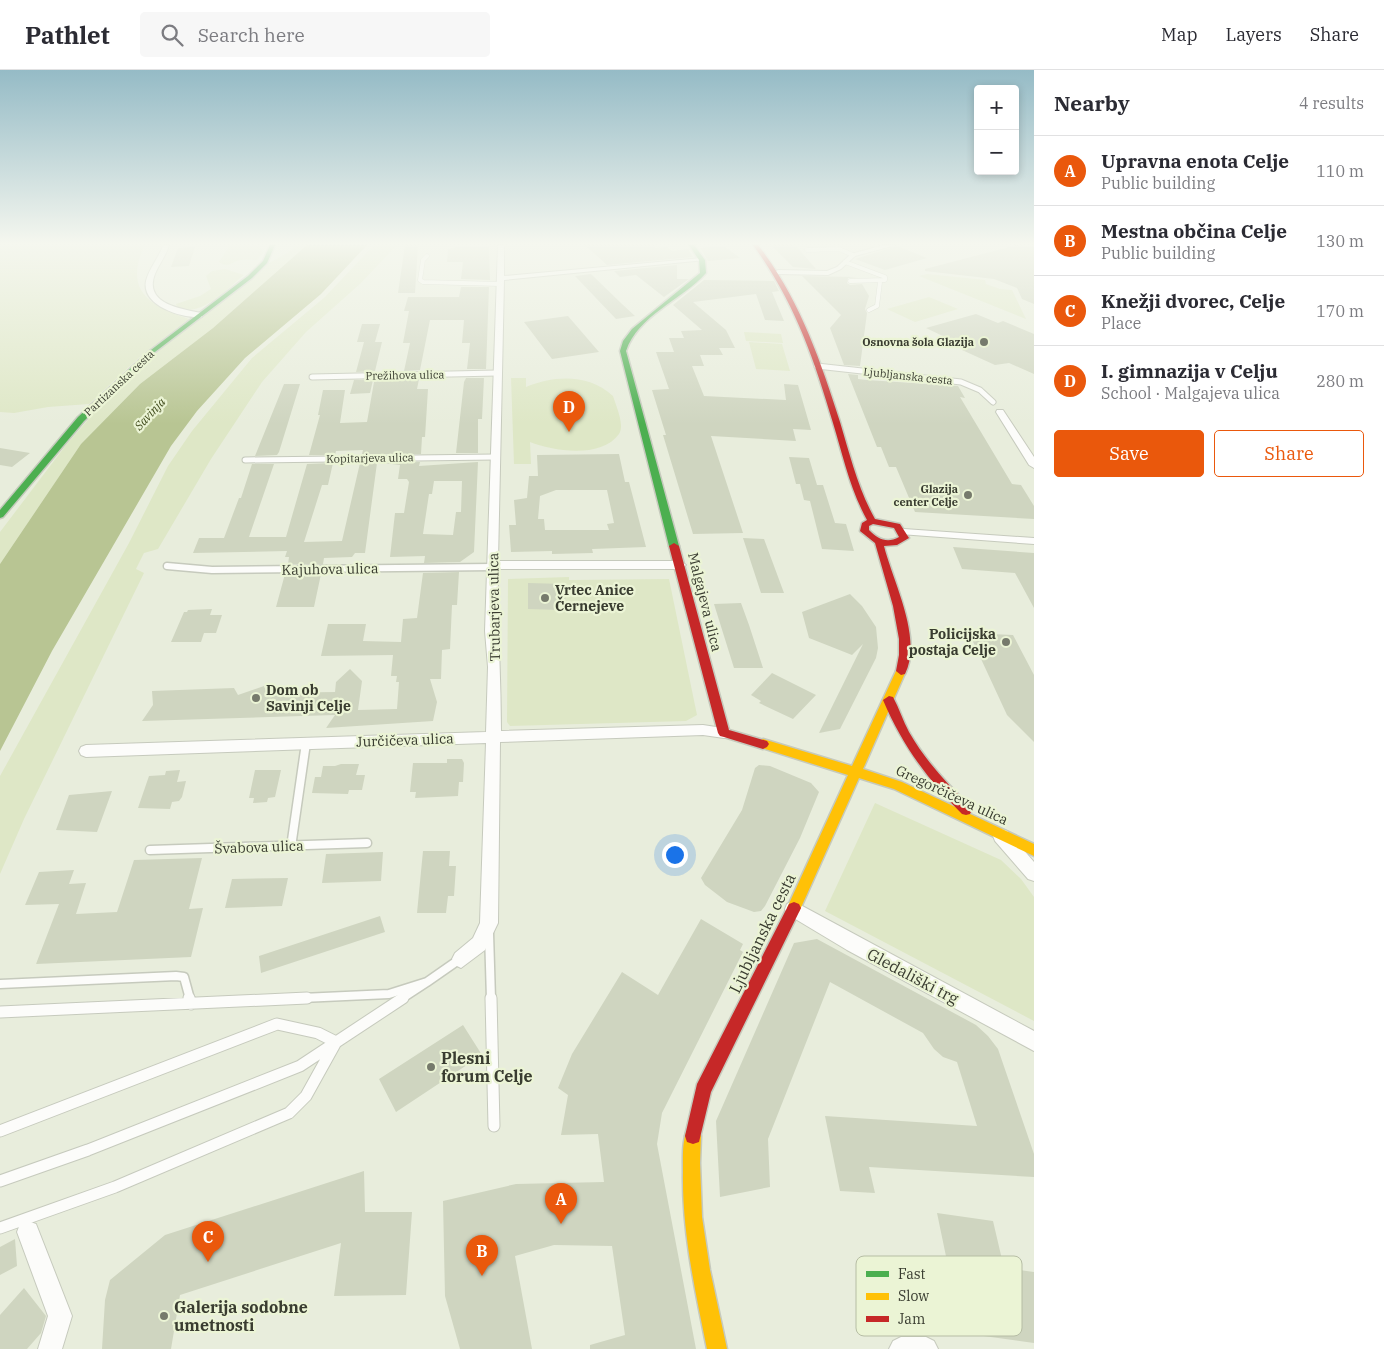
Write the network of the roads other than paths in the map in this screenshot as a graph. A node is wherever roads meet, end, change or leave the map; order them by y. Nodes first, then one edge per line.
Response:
1 (165, 305) edge
2 (213, 305) edge
3 (500, 305) edge
4 (667, 305) edge
5 (794, 305) edge
6 (877, 305) edge
7 (869, 310) dead end
8 (199, 315) junction
9 (816, 366) junction
10 (497, 373) junction
11 (312, 376) dead end
12 (993, 402) dead end
13 (1000, 412) dead end
14 (495, 457) junction
15 (245, 460) dead end
16 (1034, 465) edge
17 (0, 516) edge
18 (872, 521) junction
19 (904, 532) junction
20 (1034, 541) edge
21 (879, 542) junction
22 (680, 565) junction
23 (167, 566) dead end
24 (493, 566) junction
25 (888, 700) junction
26 (724, 732) junction
27 (493, 737) junction
28 (306, 743) junction
29 (86, 751) dead end
30 (856, 770) junction
31 (978, 821) junction
32 (996, 830) junction
33 (367, 842) dead end
34 (291, 847) junction
35 (150, 850) dead end
36 (1034, 850) edge
37 (1034, 874) edge
38 (793, 909) junction
39 (489, 923) junction
40 (461, 959) joint
41 (427, 982) junction
42 (0, 984) edge
43 (191, 1004) junction
44 (0, 1012) edge
45 (1034, 1041) edge
46 (336, 1042) junction
47 (494, 1126) dead end
48 (0, 1131) edge
49 (0, 1181) edge
50 (0, 1228) edge
51 (28, 1232) dead end
52 (921, 1348) edge
53 (50, 1349) edge
54 (717, 1349) edge
55 (901, 1349) edge
56 (926, 1349) edge

1 - 8 street
2 - 8 street, Partizanska cesta
3 - 10 street, Trubarjeva ulica
4 - 22 street, Malgajeva ulica
5 - 9 street
6 - 7 lane
8 - 17 street, Partizanska cesta
9 - 12 lane, Ljubljanska cesta
9 - 18 street
10 - 11 lane, Prežihova ulica
10 - 14 street, Trubarjeva ulica
13 - 16 street
14 - 15 lane, Kopitarjeva ulica
14 - 24 street, Trubarjeva ulica
18 - 19 street
18 - 21 street, Ljubljanska cesta
19 - 20 street
19 - 21 street
21 - 25 street, Ljubljanska cesta
22 - 24 street, Kajuhova ulica
22 - 26 street, Malgajeva ulica
23 - 24 lane, Kajuhova ulica
24 - 27 street, Trubarjeva ulica
25 - 30 street, Ljubljanska cesta
25 - 31 street
26 - 27 street, Jurčičeva ulica
26 - 30 street
27 - 28 street, Jurčičeva ulica
27 - 39 street, Trubarjeva ulica
28 - 29 street, Jurčičeva ulica
28 - 34 lane
30 - 31 street, Gregorčičeva ulica
30 - 38 street, Ljubljanska cesta
31 - 32 street, Gregorčičeva ulica
32 - 36 street, Gregorčičeva ulica
32 - 37 street
33 - 34 lane, Švabova ulica
34 - 35 lane, Švabova ulica
38 - 45 street, Gledališki trg
38 - 54 street, Ljubljanska cesta
39 - 40 street, Trubarjeva ulica
39 - 47 lane
40 - 41 lane
41 - 43 lane
41 - 46 lane
42 - 43 lane
43 - 44 lane
46 - 48 lane
46 - 49 lane
46 - 50 lane
51 - 53 street
52 - 55 street
52 - 56 street

